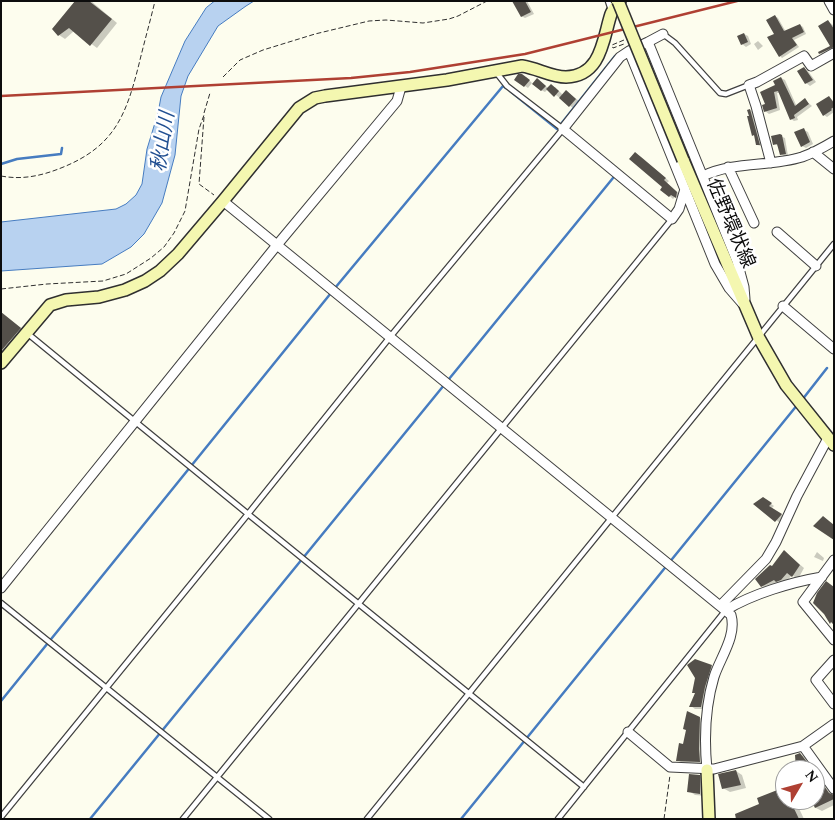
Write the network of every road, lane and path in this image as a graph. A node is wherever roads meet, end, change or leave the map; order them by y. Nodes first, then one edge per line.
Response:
1 (154, 1) edge
2 (487, 1) edge
3 (619, 1) edge
4 (829, 1) edge
5 (610, 6) edge
6 (834, 10) edge
7 (663, 34) joint
8 (624, 40) dead end
9 (648, 42) junction
10 (629, 46) junction
11 (834, 54) edge
12 (595, 63) junction
13 (496, 71) junction
14 (606, 72) junction
15 (223, 77) dead end
16 (749, 85) junction
17 (401, 87) junction
18 (210, 94) dead end
19 (204, 115) junction
20 (679, 119) junction
21 (660, 126) junction
22 (563, 129) junction
23 (834, 141) edge
24 (814, 152) junction
25 (770, 163) junction
26 (728, 167) junction
27 (834, 169) edge
28 (1, 176) edge
29 (702, 176) junction
30 (686, 187) junction
31 (223, 201) junction
32 (672, 219) junction
33 (754, 223) dead end
34 (777, 232) dead end
35 (277, 244) junction
36 (834, 244) edge
37 (816, 266) junction
38 (1, 289) edge
39 (783, 306) junction
40 (745, 307) junction
41 (26, 332) junction
42 (390, 336) junction
43 (759, 338) junction
44 (834, 349) edge
45 (1, 363) edge
46 (135, 421) junction
47 (501, 428) junction
48 (830, 437) edge
49 (248, 514) junction
50 (612, 518) junction
51 (834, 560) edge
52 (822, 577) junction
53 (1, 588) edge
54 (1, 603) edge
55 (358, 604) junction
56 (723, 608) junction
57 (834, 640) edge
58 (834, 660) edge
59 (106, 687) junction
60 (469, 693) junction
61 (834, 704) edge
62 (834, 724) edge
63 (628, 732) junction
64 (803, 746) junction
65 (670, 767) junction
66 (708, 770) junction
67 (217, 777) junction
68 (584, 787) junction
69 (834, 790) edge
70 (1, 817) edge
71 (183, 819) edge
72 (269, 819) edge
73 (367, 819) edge
74 (558, 819) edge
75 (664, 819) edge
76 (709, 819) edge

1 - 28 path
2 - 15 path
3 - 5 street
3 - 40 street, 佐野環状線, bridge
4 - 6 street
5 - 12 street
7 - 9 street
7 - 16 lane
8 - 10 path, bridge
9 - 10 street
9 - 20 street
10 - 14 street
10 - 21 street
11 - 16 street
12 - 13 street
12 - 14 street
13 - 17 street
13 - 22 lane
14 - 22 street
16 - 25 street
17 - 31 street
17 - 35 street
18 - 19 path
19 - 31 path
19 - 38 path
20 - 21 lane
20 - 29 street
21 - 30 street
22 - 32 street
22 - 42 lane
23 - 24 street
24 - 25 street
24 - 27 street
25 - 26 street
26 - 29 street
26 - 33 street
29 - 40 street
30 - 32 street
30 - 40 street
31 - 35 street
31 - 41 street
32 - 47 lane
34 - 37 street
35 - 42 street
35 - 46 street
36 - 37 lane
37 - 39 lane
39 - 43 lane
39 - 44 street
40 - 43 street, 佐野環状線
41 - 45 street
41 - 46 lane
42 - 47 street
42 - 49 lane
43 - 48 street, 佐野環状線
43 - 50 lane
46 - 49 lane
46 - 53 street
47 - 50 street
47 - 55 lane
48 - 56 street
49 - 55 lane
49 - 59 lane
50 - 56 street
50 - 60 lane
51 - 52 street
52 - 56 street
52 - 57 street
54 - 59 lane
55 - 60 lane
55 - 67 lane
56 - 63 lane
56 - 66 street
58 - 61 street
59 - 67 lane
59 - 70 lane
60 - 68 lane
60 - 73 lane
62 - 64 street
63 - 65 street
63 - 68 lane
64 - 66 street
64 - 69 street
65 - 66 street
65 - 75 path
66 - 76 street
67 - 71 lane
67 - 72 lane
68 - 74 lane

